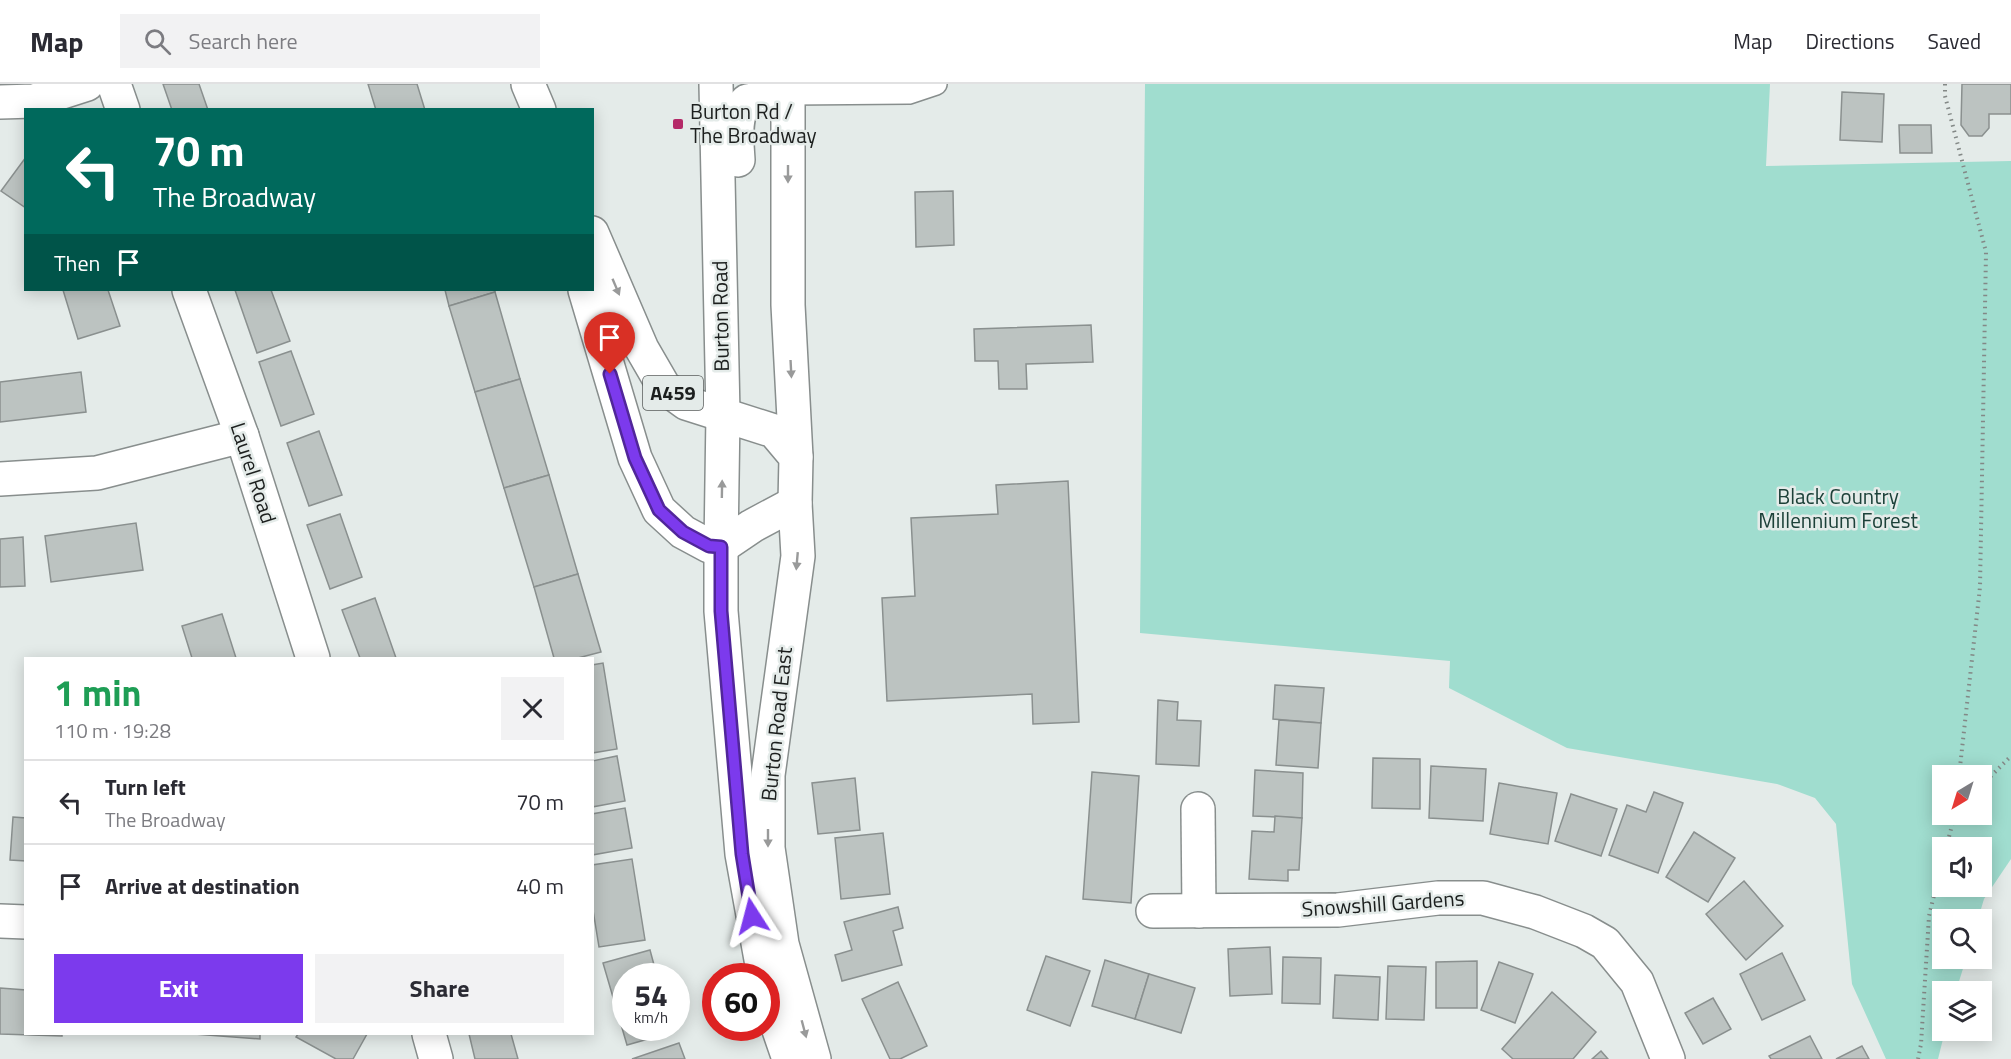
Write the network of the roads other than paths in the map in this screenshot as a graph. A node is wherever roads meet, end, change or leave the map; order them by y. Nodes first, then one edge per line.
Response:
1 (87, 84) edge
2 (114, 84) edge
3 (526, 84) edge
4 (716, 84) edge
5 (936, 84) edge
6 (788, 89) edge
7 (0, 102) edge
8 (122, 108) edge
9 (532, 108) edge
10 (538, 108) edge
11 (594, 238) edge
12 (189, 291) edge
13 (585, 291) edge
14 (720, 307) junction
15 (723, 414) junction
16 (242, 436) junction
17 (796, 457) junction
18 (0, 479) edge
19 (795, 503) junction
20 (721, 547) junction
21 (313, 657) edge
22 (1198, 809) dead end
23 (1153, 911) dead end
24 (1199, 911) junction
25 (0, 921) edge
26 (24, 922) edge
27 (762, 963) edge
28 (780, 1033) edge
29 (429, 1035) edge
30 (436, 1059) edge
31 (789, 1059) edge
32 (814, 1059) edge
33 (1668, 1059) edge

1 - 7 main road
2 - 8 main road
3 - 9 main road
3 - 10 main road
4 - 14 main road, Burton Road
5 - 6 lane
6 - 14 main road
6 -> 17 main road
11 -> 15 main road, A459
12 - 16 main road, Laurel Road
13 - 20 main road, A459
14 - 15 main road, Burton Road
15 - 17 main road, A459
20 -> 15 main road, Burton Road
16 - 18 main road
16 - 21 main road, Laurel Road
17 - 19 main road, Burton Road East
19 - 20 main road
19 -> 32 main road, Burton Road East
20 - 27 main road, Burton Road East
22 - 24 main road
23 - 24 main road, Snowshill Gardens
24 - 33 main road, Snowshill Gardens
25 - 26 main road
28 - 31 main road
29 - 30 main road

